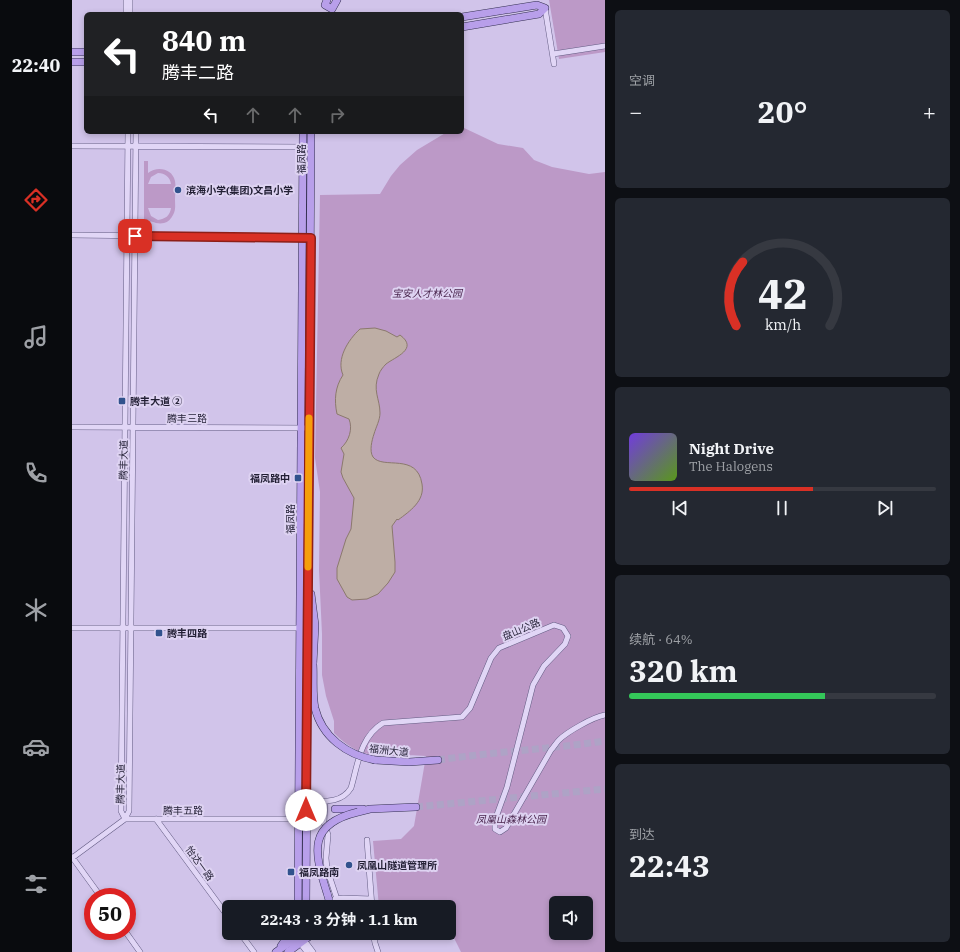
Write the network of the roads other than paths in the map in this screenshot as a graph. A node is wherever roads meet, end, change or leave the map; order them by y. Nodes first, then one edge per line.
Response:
1 (126, 0) edge
2 (130, 0) edge
3 (328, 0) edge
4 (337, 0) edge
5 (545, 8) junction
6 (126, 12) edge
7 (130, 12) edge
8 (464, 17) edge
9 (464, 26) edge
10 (605, 46) edge
11 (72, 52) edge
12 (84, 52) edge
13 (553, 54) junction
14 (72, 62) edge
15 (84, 62) edge
16 (554, 64) dead end
17 (128, 134) edge
18 (136, 134) edge
19 (303, 134) edge
20 (311, 134) edge
21 (72, 146) edge
22 (128, 146) junction
23 (136, 146) junction
24 (303, 147) junction
25 (72, 235) edge
26 (127, 236) junction
27 (135, 236) junction
28 (302, 238) junction
29 (311, 238) junction
30 (72, 427) edge
31 (125, 427) junction
32 (133, 427) junction
33 (301, 428) junction
34 (309, 428) junction
35 (300, 506) junction
36 (309, 506) junction
37 (308, 587) junction
38 (72, 628) edge
39 (123, 628) junction
40 (131, 628) junction
41 (300, 628) junction
42 (308, 628) junction
43 (605, 715) edge
44 (438, 760) tunnel mouth
45 (325, 800) junction
46 (306, 801) junction
47 (416, 807) tunnel mouth
48 (335, 809) dead end
49 (370, 809) junction
50 (125, 819) junction
51 (156, 819) junction
52 (298, 819) junction
53 (306, 819) junction
54 (368, 840) dead end
55 (72, 857) edge
56 (94, 888) edge
57 (371, 899) joint
58 (298, 900) edge
59 (306, 900) edge
60 (331, 900) edge
61 (332, 900) edge
62 (358, 900) edge
63 (222, 909) edge
64 (131, 940) edge
65 (245, 940) edge
66 (285, 940) edge
67 (296, 940) edge
68 (298, 940) edge
69 (302, 940) edge
70 (303, 940) edge
71 (374, 940) edge
72 (140, 952) edge
73 (254, 952) edge
74 (276, 952) edge
75 (288, 952) edge
76 (307, 952) edge
77 (313, 952) edge
78 (378, 952) edge

1 - 6 street
2 - 7 street
3 - 4 main road
5 - 8 main road
5 - 9 main road
5 - 13 street
10 - 13 street
11 - 12 main road
13 - 16 street
14 - 15 main road
17 - 22 street, 腾丰大道
18 - 23 street, 腾丰大道
19 - 24 main road, 福凤路
20 - 29 main road, 福凤路
21 - 22 street
22 - 23 street
22 - 26 street, 腾丰大道
23 - 24 street
23 - 27 street, 腾丰大道
24 - 28 main road, 福凤路
25 - 26 street
26 - 27 street
26 - 31 street, 腾丰大道
27 - 28 street
27 - 32 street, 腾丰大道
28 - 29 street
28 - 33 main road, 福凤路
29 - 34 main road, 福凤路
30 - 31 street, 腾丰三路
31 - 32 street, 腾丰三路
31 - 39 street, 腾丰大道
32 - 33 street, 腾丰三路
32 - 40 street, 腾丰大道
33 - 34 street, 腾丰三路
33 - 35 main road, 福凤路
34 - 36 main road, 福凤路
35 - 36 main road
35 - 41 main road, 福凤路
36 - 37 main road, 福凤路
37 - 42 main road, 福凤路
37 - 44 main road, 福洲大道, bridge
38 - 39 street
39 - 40 street
39 - 50 street, 腾丰大道
40 - 41 street
40 - 50 street, 腾丰大道
41 - 42 street
41 - 52 main road, 福凤路
42 - 46 main road, 福凤路
43 - 45 street, 盘山公路
45 - 46 street, 盘山公路
45 - 61 street
46 - 53 main road, 福凤路
47 - 49 main road
48 - 49 main road
49 - 60 main road, bridge
50 - 51 street, 腾丰五路
50 - 55 street
51 - 52 street, 腾丰五路
51 - 63 street, 怡达一路
52 - 53 street, 腾丰五路
52 - 58 main road, 福凤路
53 - 59 main road, 福凤路
54 - 57 street
55 - 56 street
57 - 62 street
64 - 72 street
65 - 73 street
66 - 74 main road
67 - 74 main road
68 - 75 main road
69 - 76 street
70 - 77 street
71 - 78 street

